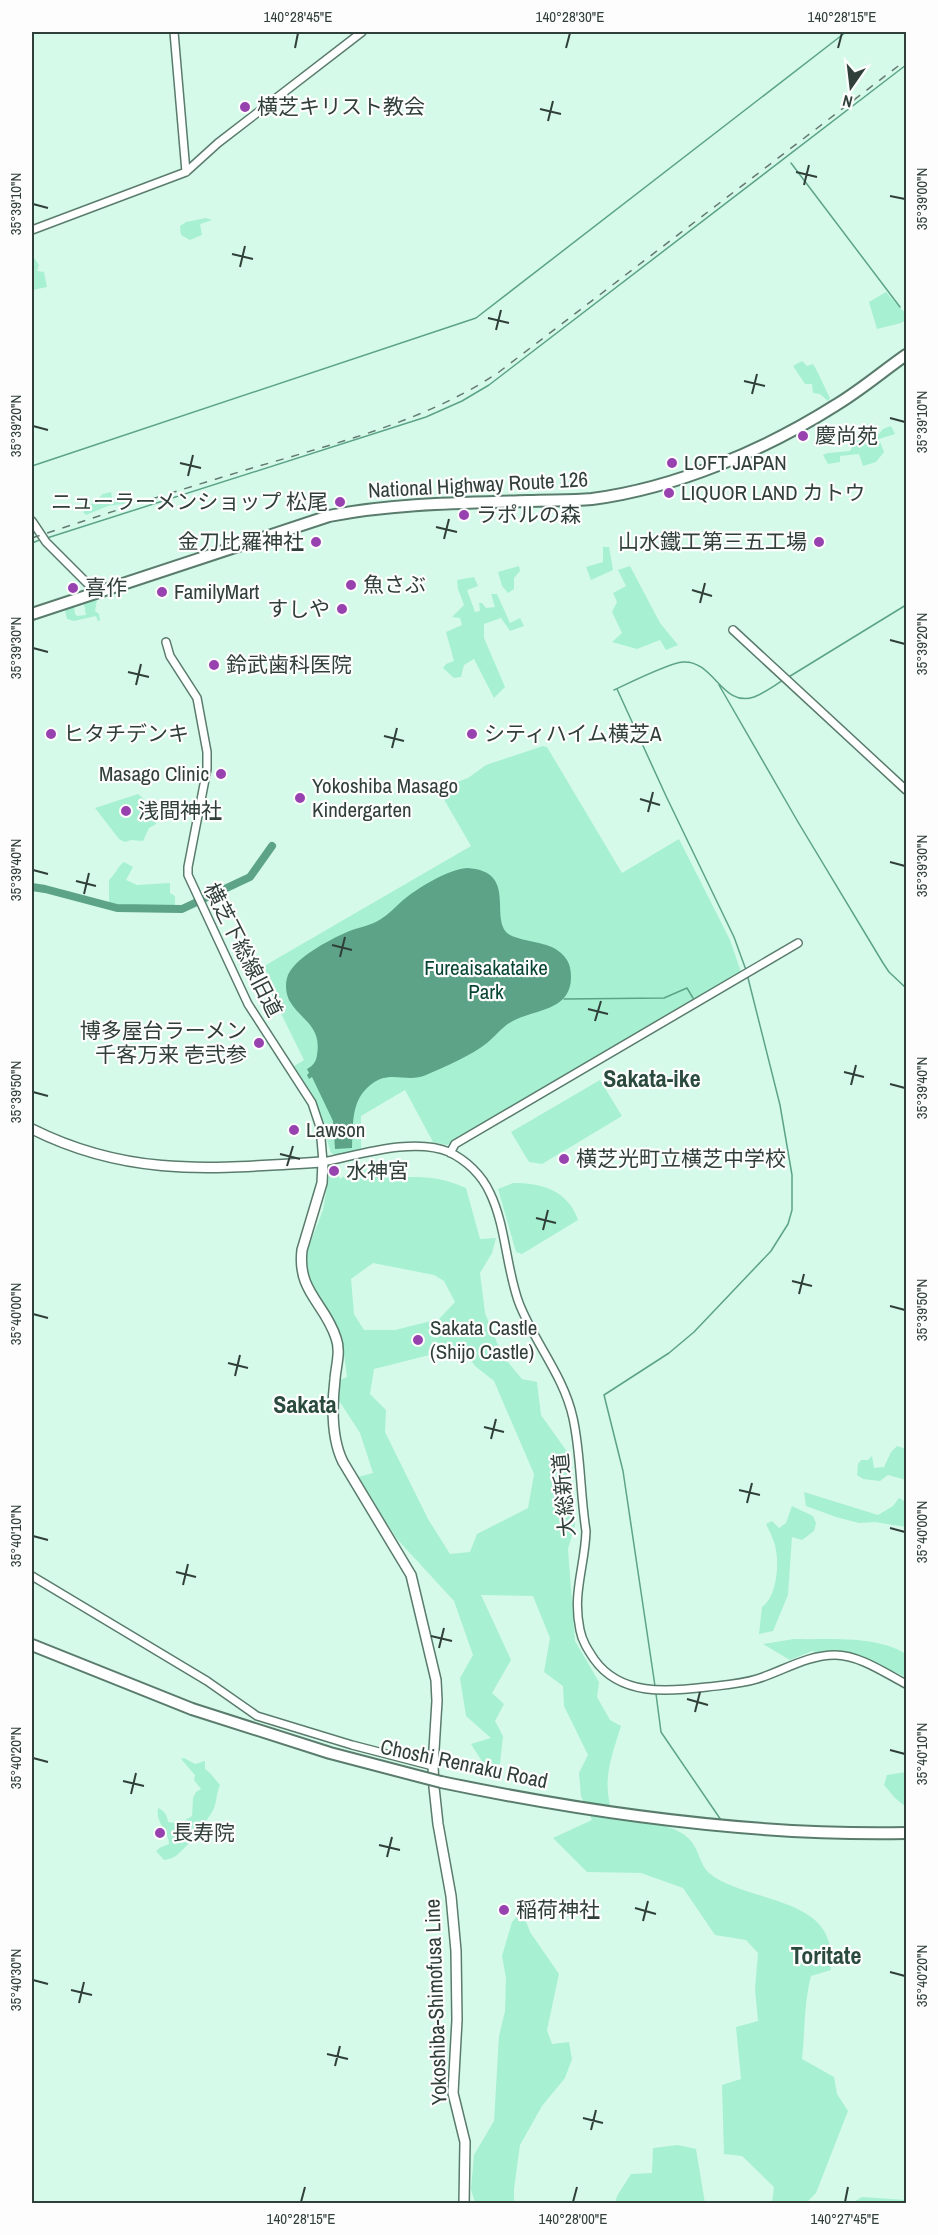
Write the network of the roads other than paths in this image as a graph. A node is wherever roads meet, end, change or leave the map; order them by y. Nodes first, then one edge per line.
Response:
1 (174, 32) edge
2 (362, 32) edge
3 (186, 172) junction
4 (32, 230) edge
5 (906, 355) edge
6 (32, 521) edge
7 (96, 592) junction
8 (32, 614) edge
9 (733, 630) dead end
10 (166, 642) dead end
11 (906, 790) edge
12 (798, 943) dead end
13 (32, 1129) edge
14 (450, 1153) junction
15 (324, 1162) junction
16 (32, 1576) edge
17 (32, 1645) edge
18 (906, 1684) edge
19 (433, 1766) junction
20 (906, 1833) edge
21 (464, 2204) edge

1 - 3 street
2 - 3 street
3 - 4 street
5 - 7 highway, National Highway Route 126
6 - 7 street
7 - 8 highway, National Highway Route 126
9 - 11 street
10 - 15 street, 横芝下総線旧道
12 - 14 street
13 - 15 main road
14 - 15 street, 大総新道
14 - 18 street, 大総新道
15 - 19 main road, Yokoshiba-Shimofusa Line
16 - 19 street
17 - 20 highway, Choshi Renraku Road, bridge
19 - 21 main road, Yokoshiba-Shimofusa Line

